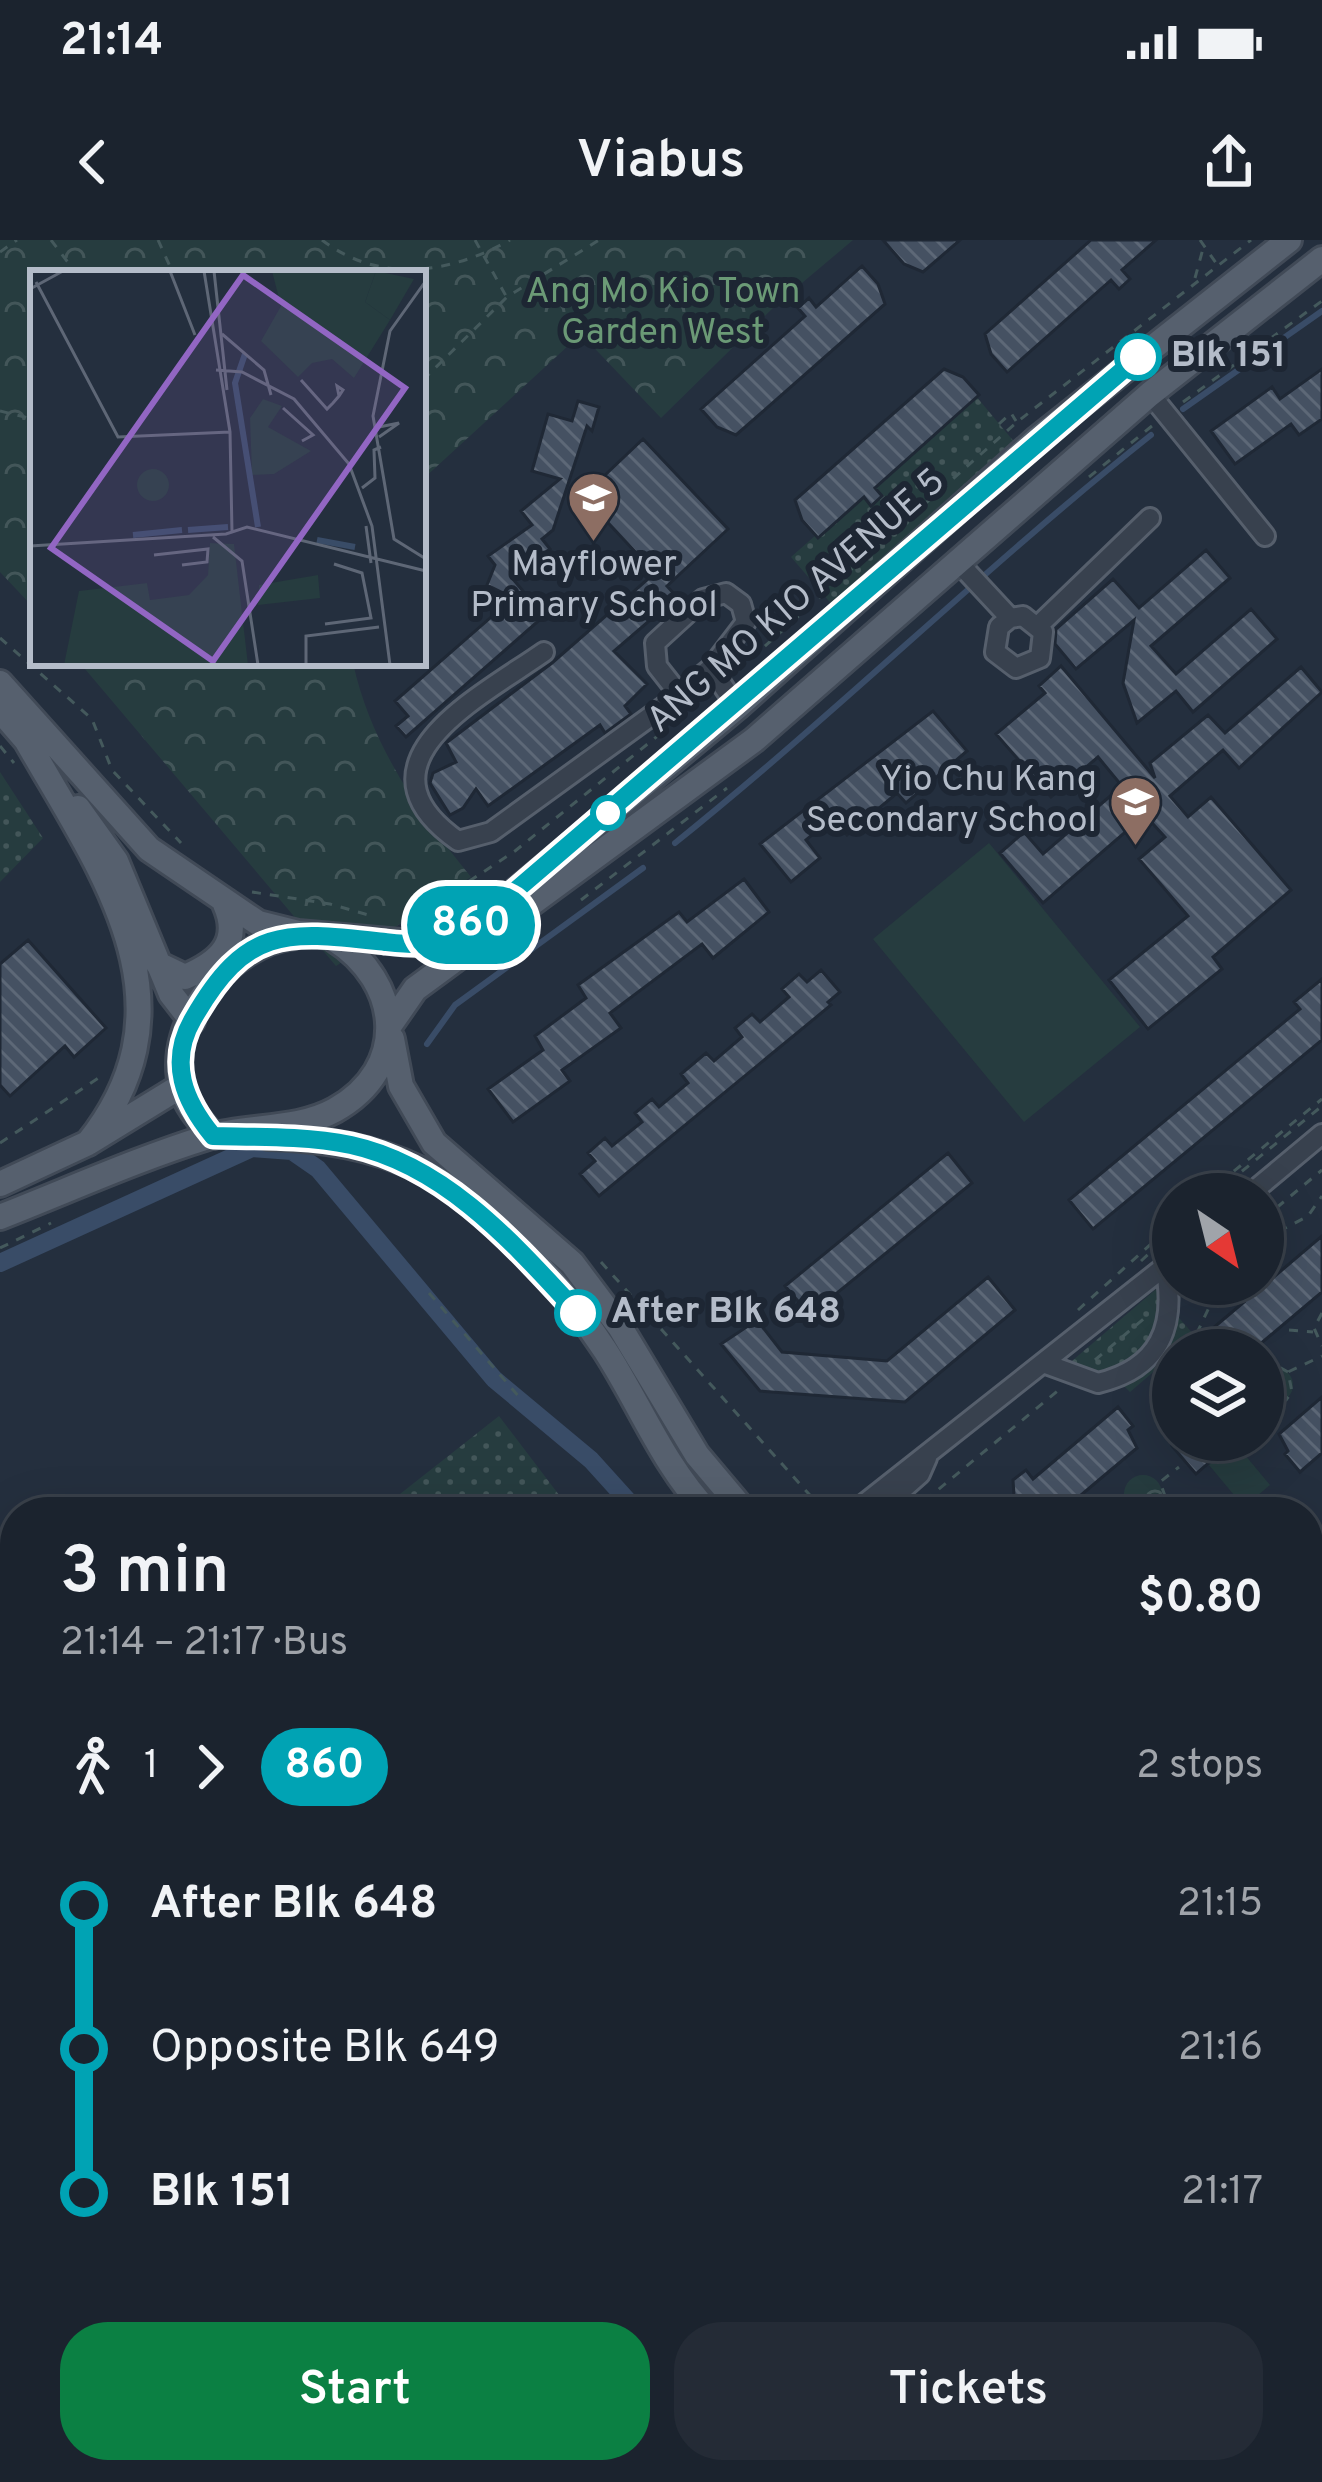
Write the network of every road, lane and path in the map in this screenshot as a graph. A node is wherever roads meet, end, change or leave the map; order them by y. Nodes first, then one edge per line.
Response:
1 (17, 240) edge
2 (50, 240) edge
3 (158, 240) edge
4 (322, 240) edge
5 (476, 240) edge
6 (510, 240) edge
7 (599, 240) edge
8 (1251, 240) edge
9 (1289, 240) edge
10 (1202, 242) edge
11 (0, 253) edge
12 (481, 254) junction
13 (1322, 259) edge
14 (1217, 264) junction
15 (74, 270) edge
16 (172, 270) edge
17 (1194, 281) junction
18 (507, 297) junction
19 (426, 377) edge
20 (1150, 394) junction
21 (0, 411) edge
22 (30, 418) edge
23 (1018, 422) junction
24 (999, 424) dead end
25 (1150, 518) dead end
26 (1265, 536) dead end
27 (963, 568) junction
28 (1010, 618) junction
29 (1038, 626) junction
30 (0, 638) edge
31 (544, 652) dead end
32 (30, 664) edge
33 (32, 666) edge
34 (716, 676) junction
35 (0, 682) edge
36 (680, 694) junction
37 (736, 707) junction
38 (0, 710) edge
39 (670, 726) dead end
40 (25, 738) junction
41 (182, 844) dead end
42 (567, 863) junction
43 (232, 894) junction
44 (384, 920) dead end
45 (402, 926) dead end
46 (325, 934) junction
47 (158, 964) junction
48 (433, 976) junction
49 (192, 1021) junction
50 (390, 1024) junction
51 (106, 1072) dead end
52 (181, 1086) junction
53 (1322, 1099) edge
54 (413, 1105) junction
55 (1322, 1106) edge
56 (1322, 1134) edge
57 (213, 1136) junction
58 (0, 1143) edge
59 (88, 1143) junction
60 (357, 1146) junction
61 (1322, 1169) edge
62 (1232, 1173) edge
63 (1240, 1173) edge
64 (1275, 1173) edge
65 (0, 1184) edge
66 (1322, 1196) edge
67 (1284, 1201) edge
68 (0, 1217) edge
69 (52, 1223) dead end
70 (1284, 1229) edge
71 (0, 1248) edge
72 (601, 1262) dead end
73 (1152, 1277) edge
74 (429, 1293) dead end
75 (1160, 1305) edge
76 (1169, 1305) edge
77 (1322, 1313) edge
78 (1289, 1330) dead end
79 (1315, 1332) junction
80 (1322, 1346) edge
81 (1322, 1356) edge
82 (1046, 1364) junction
83 (1284, 1370) edge
84 (1288, 1372) junction
85 (1074, 1377) junction
86 (521, 1399) dead end
87 (1284, 1400) edge
88 (927, 1458) junction
89 (1179, 1467) dead end
90 (694, 1497) edge
91 (733, 1497) edge
92 (811, 1497) edge
93 (872, 1497) edge
94 (894, 1497) edge
95 (929, 1497) edge
96 (1164, 1497) edge

1 - 11 path
2 - 15 path
3 - 16 path
4 - 12 path
5 - 12 path
6 - 12 path
7 - 18 path
8 - 14 path
9 - 37 main road, ANG MO KIO AVENUE 5
10 - 14 path
10 - 17 path
12 - 18 path
13 - 20 main road, ANG MO KIO AVENUE 5
14 - 17 path
17 - 23 path
18 - 19 path
20 - 26 street
20 - 27 main road, ANG MO KIO AVENUE 5
21 - 22 path
23 - 24 path
23 - 34 path
25 - 29 street
27 - 28 street
27 - 42 main road, ANG MO KIO AVENUE 5
28 - 29 street
28 - 29 street
30 - 32 path
31 - 36 street
33 - 41 path
34 - 36 street
34 - 36 street
34 - 37 street
35 - 43 main road
37 - 42 main road, ANG MO KIO AVENUE 5
38 - 40 main road
39 - 45 path
40 - 47 main road
40 - 59 main road
42 - 46 main road, ANG MO KIO AVENUE 5
42 - 48 main road, ANG MO KIO AVENUE 5
43 - 44 path
43 - 46 main road
43 - 47 main road
46 - 49 main road
46 - 50 main road
47 - 49 main road
48 - 50 main road, ANG MO KIO AVENUE 5
48 - 54 main road
49 - 52 main road
50 - 54 main road
50 - 57 main road
51 - 58 path
52 - 57 main road
52 - 59 main road
53 - 62 path
54 - 60 main road
54 - 91 main road
55 - 63 path
56 - 64 street
57 - 60 main road
57 - 68 main road
59 - 65 main road
60 - 90 main road
61 - 67 path
66 - 70 path
69 - 71 path
72 - 92 path
73 - 82 street
74 - 86 path
75 - 85 path
76 - 85 street
77 - 79 path
78 - 79 path
79 - 80 path
81 - 84 path
82 - 85 street
82 - 88 street
83 - 84 path
84 - 87 path
85 - 95 path
88 - 93 street
88 - 94 street
89 - 96 path

